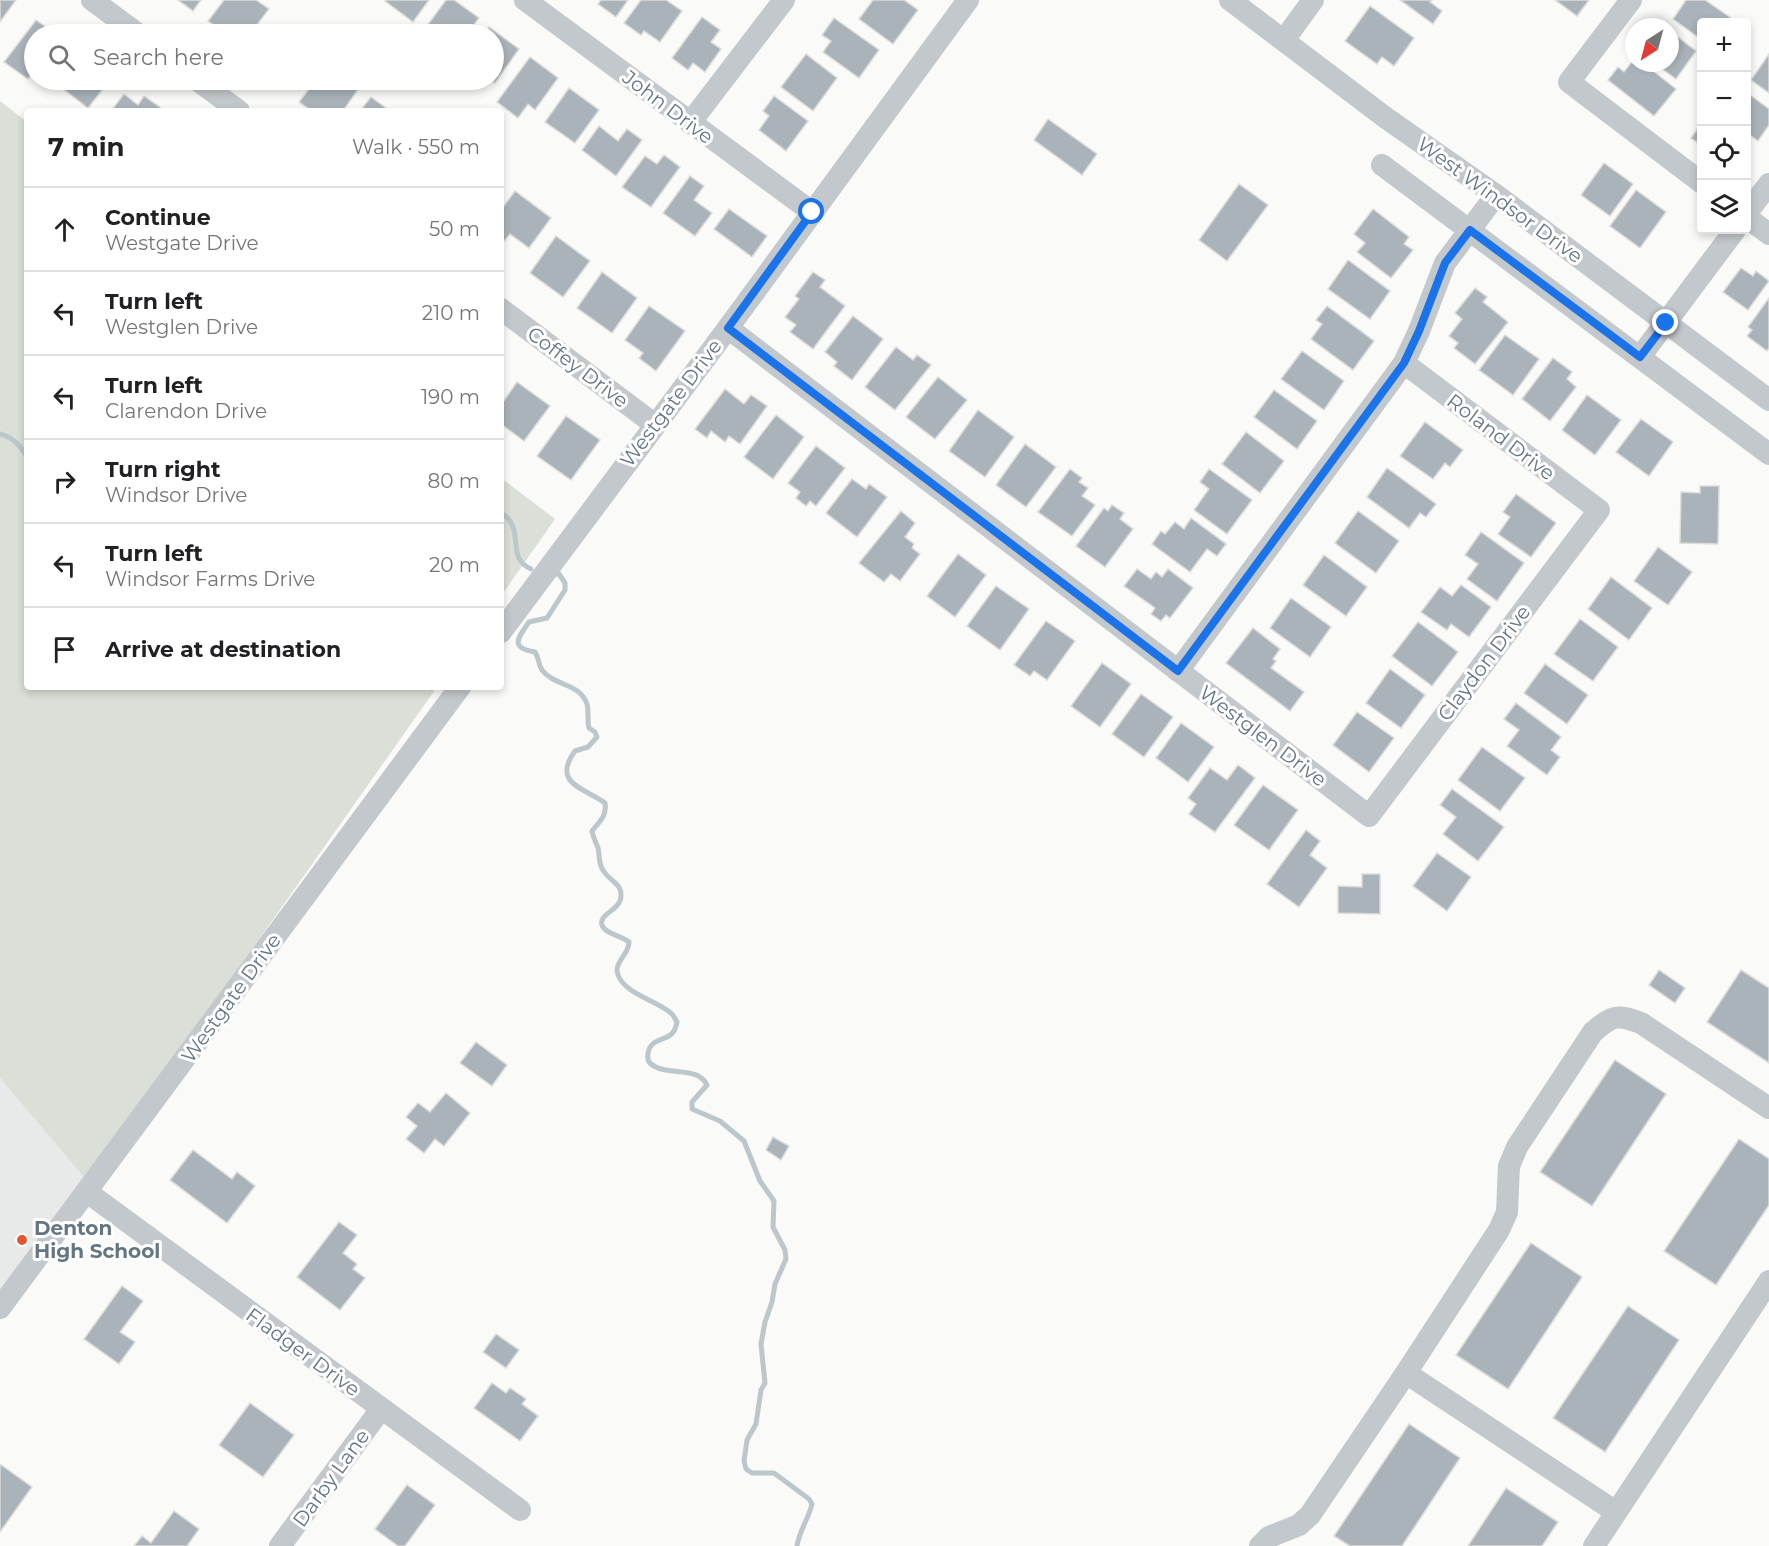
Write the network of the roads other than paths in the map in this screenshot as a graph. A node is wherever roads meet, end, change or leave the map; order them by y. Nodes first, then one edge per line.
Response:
1 (92, 0) edge
2 (525, 0) edge
3 (784, 0) edge
4 (968, 0) edge
5 (1230, 0) edge
6 (1313, 0) edge
7 (1630, 0) edge
8 (124, 24) edge
9 (1284, 40) junction
10 (211, 90) edge
11 (235, 108) edge
12 (690, 123) junction
13 (1382, 165) dead end
14 (1697, 180) edge
15 (1769, 184) edge
16 (1496, 195) junction
17 (1751, 209) edge
18 (812, 212) junction
19 (1751, 220) edge
20 (1470, 230) junction
21 (1732, 234) edge
22 (1769, 234) edge
23 (504, 311) edge
24 (1666, 323) junction
25 (728, 328) junction
26 (1640, 357) junction
27 (1404, 363) junction
28 (1769, 400) edge
29 (654, 424) junction
30 (1769, 454) edge
31 (1599, 510) joint
32 (504, 628) edge
33 (1178, 671) junction
34 (458, 690) edge
35 (1369, 816) joint
36 (1769, 1108) edge
37 (87, 1192) junction
38 (1769, 1281) edge
39 (0, 1308) edge
40 (1406, 1372) junction
41 (381, 1409) junction
42 (519, 1510) dead end
43 (1616, 1512) junction
44 (280, 1546) edge
45 (1260, 1546) edge
46 (1594, 1546) edge

1 - 8 street
2 - 12 street, John Drive
3 - 12 street
4 - 18 street, Westgate Drive
5 - 9 street, West Windsor Drive
6 - 9 street
7 - 14 street
9 - 16 street, West Windsor Drive
10 - 11 street
12 - 18 street, John Drive
13 - 20 street
15 - 17 street
16 - 20 street
16 - 24 street, West Windsor Drive
18 - 25 street, Westgate Drive
19 - 22 street
20 - 26 street
20 - 27 street
21 - 24 street
23 - 29 street, Coffey Drive
24 - 26 street
24 - 28 street, West Windsor Drive
25 - 29 street, Westgate Drive
25 - 33 street, Westglen Drive
26 - 30 street
27 - 31 street, Roland Drive
27 - 33 street
29 - 32 street, Westgate Drive
31 - 35 street, Claydon Drive
33 - 35 street, Westglen Drive
34 - 37 street, Westgate Drive
36 - 40 street
37 - 39 street, Westgate Drive
37 - 41 street, Fladger Drive
38 - 43 street
40 - 43 street
40 - 45 street
41 - 42 street, Fladger Drive
41 - 44 street, Darby Lane
43 - 46 street

